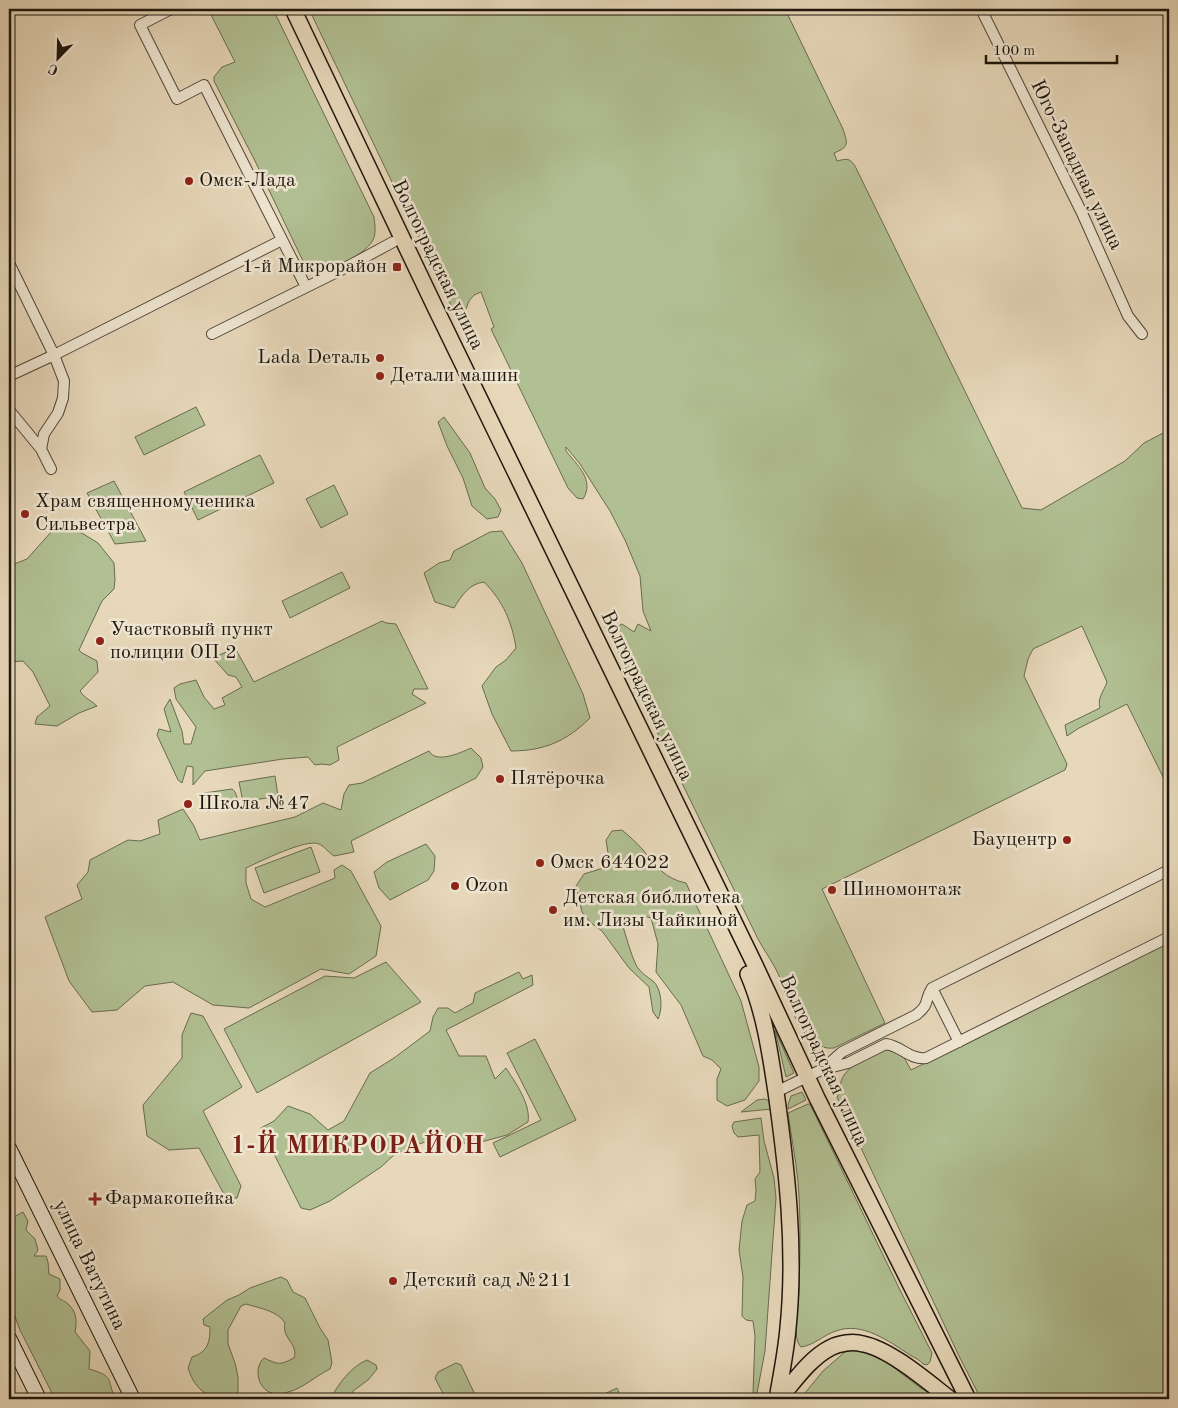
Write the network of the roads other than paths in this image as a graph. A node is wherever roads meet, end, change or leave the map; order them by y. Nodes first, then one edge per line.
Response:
1 (171, 9) edge
2 (282, 9) edge
3 (293, 9) edge
4 (981, 9) edge
5 (282, 240) junction
6 (393, 242) junction
7 (9, 263) edge
8 (306, 287) junction
9 (212, 334) dead end
10 (1142, 334) dead end
11 (54, 355) junction
12 (9, 376) edge
13 (9, 410) edge
14 (41, 449) junction
15 (50, 469) dead end
16 (1169, 870) edge
17 (1169, 937) edge
18 (932, 988) junction
19 (959, 1042) junction
20 (821, 1070) junction
21 (807, 1077) junction
22 (776, 1092) junction
23 (9, 1148) edge
24 (9, 1338) edge
25 (38, 1399) edge
26 (133, 1399) edge
27 (778, 1399) edge
28 (950, 1399) edge
29 (968, 1399) edge

1 - 5 street
2 - 6 main road, Волгоградская улица
3 - 21 main road, Волгоградская улица
4 - 10 street, Юго-Западная улица
5 - 8 street
5 - 11 street
6 - 8 street
6 - 22 main road, Волгоградская улица
7 - 11 street
8 - 9 street
11 - 12 street
11 - 14 street
13 - 14 street
14 - 15 street
16 - 18 street
17 - 19 street
18 - 19 street
18 - 20 street
19 - 20 street
20 - 21 street
21 - 22 street
21 - 29 main road, Волгоградская улица
22 - 27 main road, Волгоградская улица
23 - 26 main road, улица Ватутина
24 - 25 main road
27 - 28 main road

